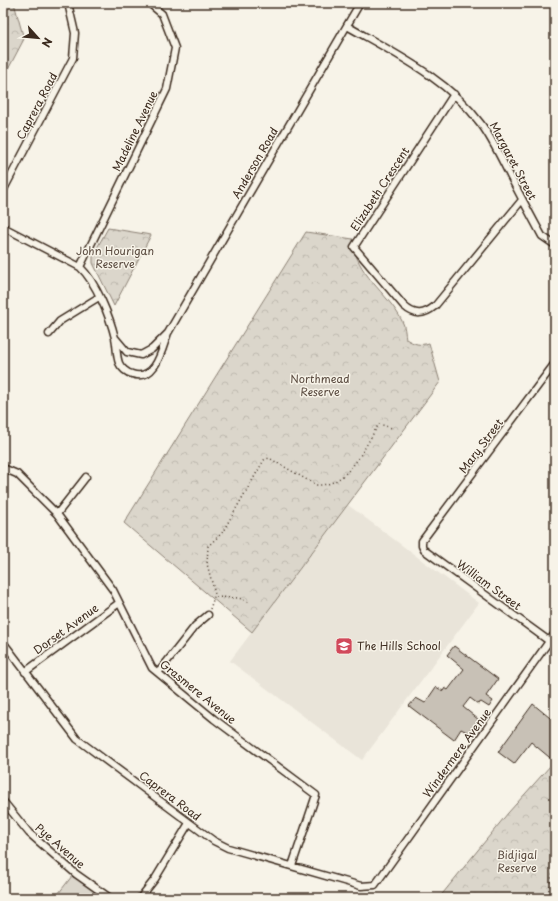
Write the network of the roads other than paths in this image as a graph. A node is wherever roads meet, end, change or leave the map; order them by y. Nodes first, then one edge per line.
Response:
1 (68, 3) edge
2 (149, 3) edge
3 (360, 3) edge
4 (347, 26) junction
5 (454, 94) junction
6 (5, 181) edge
7 (3, 191) edge
8 (522, 200) junction
9 (3, 227) edge
10 (555, 245) edge
11 (80, 267) junction
12 (99, 297) junction
13 (168, 333) junction
14 (49, 334) dead end
15 (115, 338) junction
16 (555, 363) edge
17 (3, 468) edge
18 (86, 477) dead end
19 (58, 514) junction
20 (422, 541) joint
21 (119, 603) junction
22 (208, 614) road end
23 (555, 633) edge
24 (549, 641) junction
25 (3, 642) edge
26 (25, 672) junction
27 (158, 673) junction
28 (3, 802) edge
29 (189, 823) junction
30 (292, 866) junction
31 (375, 884) joint
32 (110, 898) edge
33 (140, 898) edge

1 - 6 street, Caprera Road
2 - 11 street, Madeline Avenue
3 - 4 street, Anderson Road
4 - 5 street, Margaret Street
4 - 13 street, Anderson Road
5 - 8 street, Margaret Street
5 - 8 street, Elizabeth Crescent
6 - 7 street, Caprera Road
8 - 10 street, Margaret Street
9 - 11 street
11 - 12 street, Anderson Road
12 - 14 street
12 - 15 street, Anderson Road
13 - 15 street, Anderson Road
13 - 15 street, Anderson Road
16 - 20 street, Mary Street
17 - 19 street, Grasmere Avenue
18 - 19 street
19 - 21 street, Grasmere Avenue
20 - 24 street, William Street
21 - 26 street, Dorset Avenue
21 - 27 street, Grasmere Avenue
22 - 27 street
23 - 24 street, Windermere Avenue
24 - 31 street, Windermere Avenue
25 - 26 street, Caprera Road
26 - 29 street, Caprera Road
27 - 30 street, Grasmere Avenue
28 - 32 street, Pye Avenue
29 - 30 street, Caprera Road
29 - 33 street
30 - 31 street, Caprera Road

